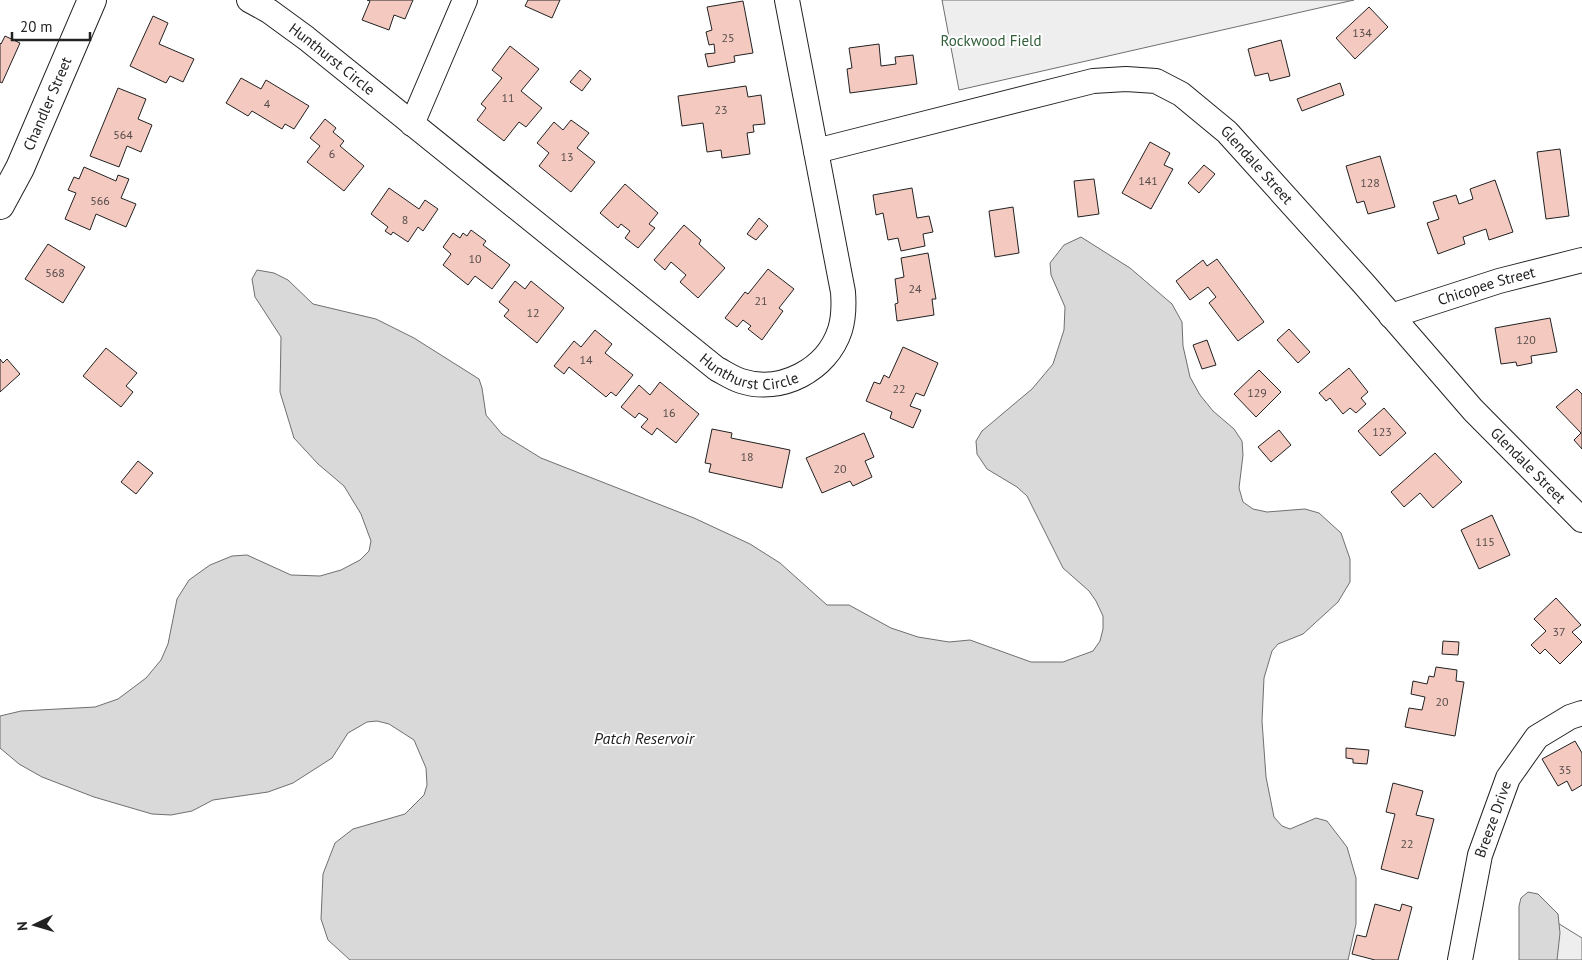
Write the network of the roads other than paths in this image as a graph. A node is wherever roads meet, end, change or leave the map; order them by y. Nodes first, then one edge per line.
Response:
1 (92, 0) edge
2 (249, 0) edge
3 (465, 0) edge
4 (787, 0) edge
5 (412, 124) junction
6 (816, 151) junction
7 (0, 205) edge
8 (1582, 260) edge
9 (1391, 316) junction
10 (1582, 520) edge
11 (1582, 713) edge
12 (1460, 960) edge

1 - 7 main road, Chandler Street
2 - 5 street, Hunthurst Circle
3 - 5 street
4 - 6 street, Hunthurst Circle
5 - 6 street, Hunthurst Circle
6 - 9 street, Glendale Street
8 - 9 street, Chicopee Street
9 - 10 street, Glendale Street
11 - 12 street, Breeze Drive

